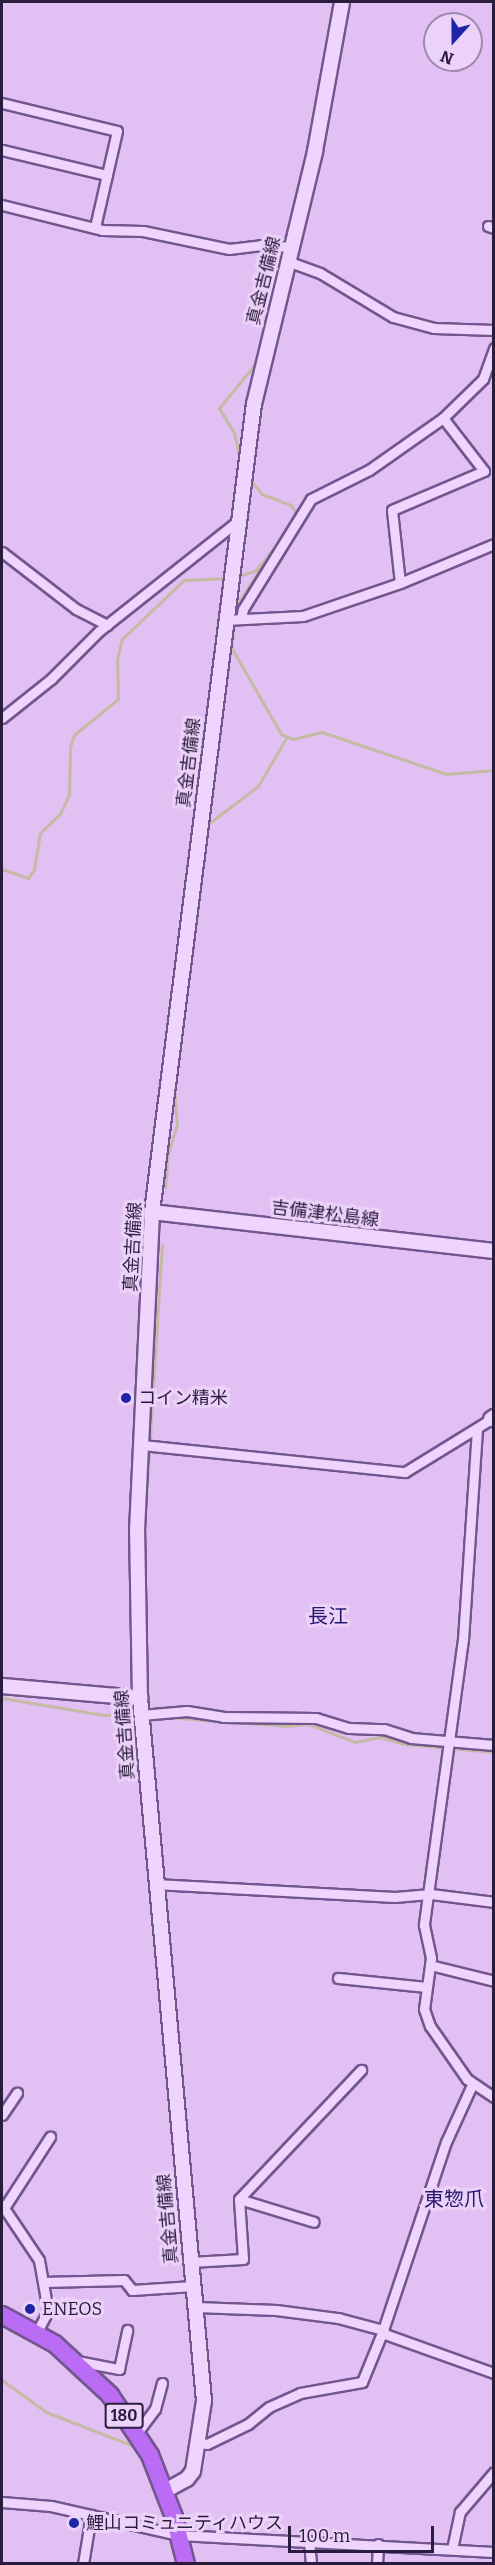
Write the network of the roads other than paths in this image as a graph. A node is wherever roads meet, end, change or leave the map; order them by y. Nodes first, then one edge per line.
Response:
1 (342, 2) edge
2 (2, 103) edge
3 (2, 150) edge
4 (107, 175) junction
5 (2, 205) edge
6 (95, 227) junction
7 (287, 250) junction
8 (494, 330) edge
9 (494, 348) edge
10 (442, 418) junction
11 (238, 521) junction
12 (494, 544) edge
13 (2, 552) edge
14 (400, 583) junction
15 (234, 620) junction
16 (107, 625) junction
17 (2, 718) edge
18 (152, 1212) junction
19 (494, 1251) edge
20 (492, 1418) edge
21 (477, 1429) junction
22 (142, 1445) junction
23 (2, 1686) edge
24 (140, 1698) junction
25 (141, 1715) junction
26 (451, 1740) junction
27 (494, 1745) edge
28 (155, 1884) junction
29 (431, 1894) junction
30 (494, 1902) edge
31 (430, 1965) junction
32 (338, 1978) dead end
33 (494, 1981) edge
34 (427, 1987) junction
35 (361, 2070) dead end
36 (472, 2085) junction
37 (17, 2093) dead end
38 (494, 2097) edge
39 (2, 2115) edge
40 (50, 2137) dead end
41 (239, 2199) junction
42 (3, 2206) edge
43 (314, 2222) dead end
44 (190, 2262) junction
45 (43, 2282) junction
46 (193, 2286) junction
47 (196, 2307) junction
48 (2, 2315) edge
49 (127, 2330) dead end
50 (383, 2331) junction
51 (36, 2334) junction
52 (72, 2360) junction
53 (494, 2373) edge
54 (162, 2383) dead end
55 (136, 2434) junction
56 (200, 2443) junction
57 (494, 2472) edge
58 (165, 2491) junction
59 (2, 2502) edge
60 (92, 2515) junction
61 (179, 2535) junction
62 (309, 2541) junction
63 (378, 2544) junction
64 (452, 2549) junction
65 (494, 2552) edge
66 (83, 2564) edge
67 (186, 2564) edge
68 (311, 2564) edge
69 (377, 2564) edge

1 - 7 main road, 真金吉備線
2 - 4 street
3 - 4 street
4 - 6 street
5 - 6 street
6 - 7 street
7 - 8 street
7 - 11 main road, 真金吉備線
9 - 10 street
10 - 14 street
10 - 15 street
11 - 15 main road, 真金吉備線
11 - 16 street
12 - 14 street
13 - 16 street
14 - 15 street
15 - 18 main road, 真金吉備線
16 - 17 street
18 - 19 main road, 吉備津松島線
18 - 22 main road, 真金吉備線
20 - 21 street
21 - 22 street
21 - 26 street
22 - 24 main road, 真金吉備線
23 - 24 main road
24 - 25 main road, 真金吉備線
25 - 26 street
25 - 28 main road, 真金吉備線
26 - 27 street
26 - 29 street
28 - 29 street
28 - 44 main road, 真金吉備線
29 - 30 street
29 - 31 street
31 - 33 street
31 - 34 street
32 - 34 street
34 - 36 street
35 - 41 street
36 - 38 street
36 - 50 street
37 - 39 street
40 - 42 street
41 - 43 street
41 - 44 street
42 - 45 street
44 - 46 main road, 真金吉備線
45 - 46 street
45 - 51 street
46 - 47 main road, 真金吉備線
47 - 50 street
47 - 56 main road, 真金吉備線
48 - 51 highway, 180
49 - 52 street
50 - 53 street
50 - 56 street
51 - 52 highway, 180
52 - 55 highway, 180
54 - 55 street
55 - 58 highway, 180
56 - 58 main road, 真金吉備線
57 - 64 street
58 - 61 highway, 180
59 - 60 street
60 - 61 street
60 - 66 street
61 - 62 street
61 - 67 highway, 180
62 - 63 street
62 - 68 street
63 - 64 street
63 - 69 street
64 - 65 street

